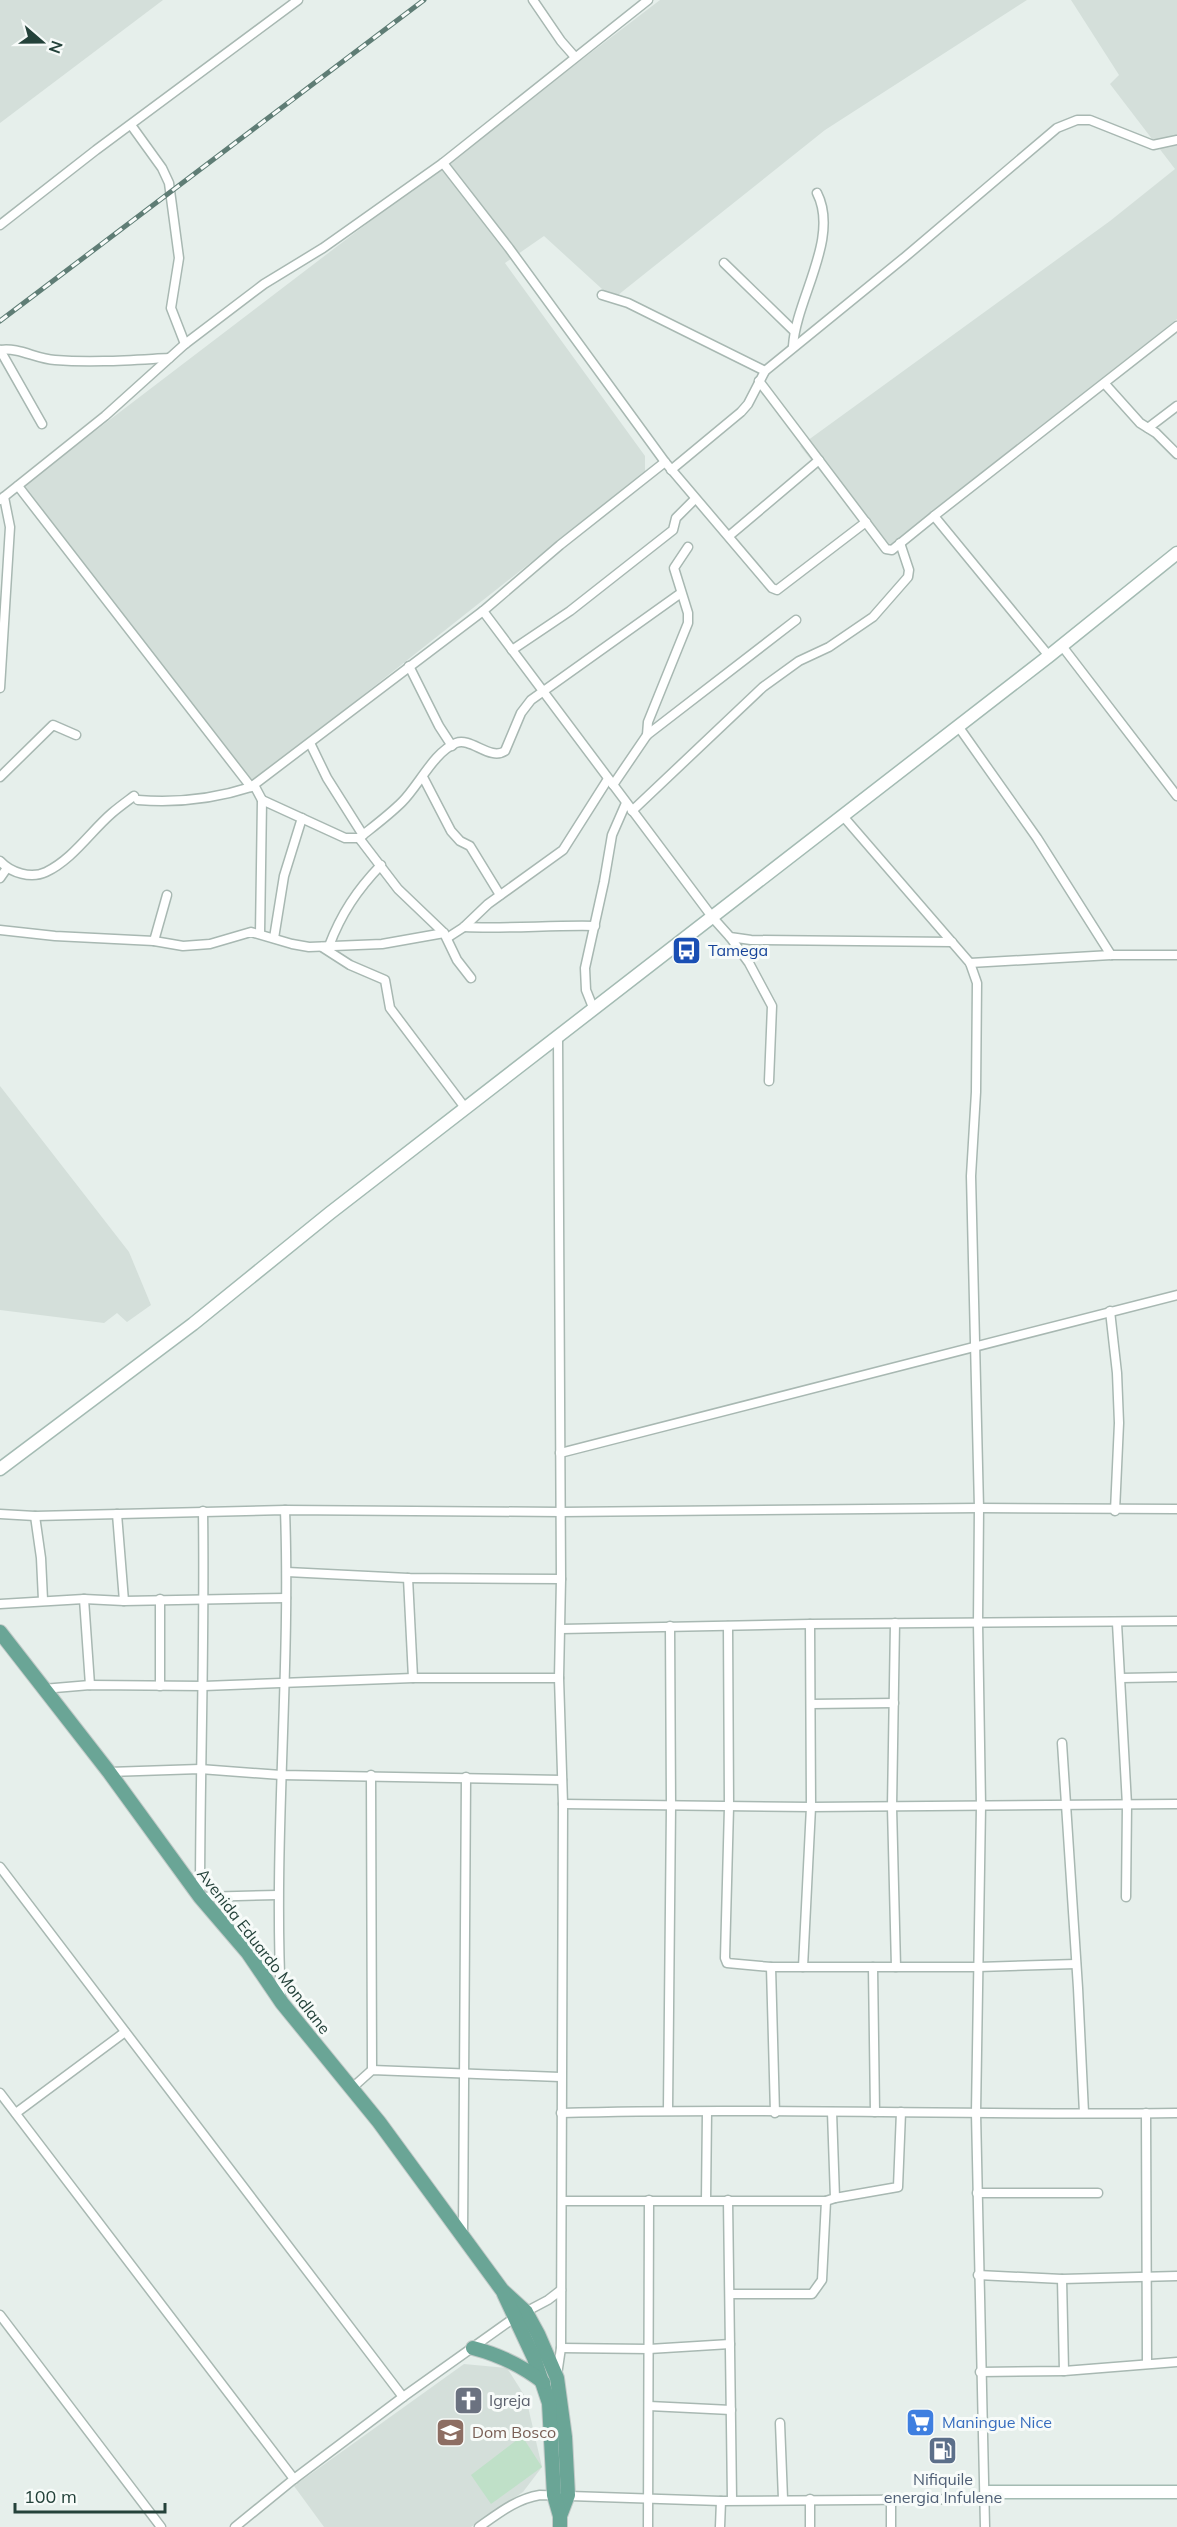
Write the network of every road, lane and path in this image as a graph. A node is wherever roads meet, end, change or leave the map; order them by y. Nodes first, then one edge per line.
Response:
1 (298, 0) edge
2 (533, 0) edge
3 (648, 0) edge
4 (575, 57) junction
5 (131, 125) junction
6 (1177, 140) edge
7 (443, 163) junction
8 (817, 193) dead end
9 (0, 225) edge
10 (724, 262) dead end
11 (602, 295) dead end
12 (1177, 326) edge
13 (794, 331) junction
14 (185, 344) junction
15 (794, 346) junction
16 (0, 350) edge
17 (169, 358) junction
18 (765, 371) junction
19 (759, 381) junction
20 (1105, 384) junction
21 (1177, 406) edge
22 (42, 424) dead end
23 (1148, 428) junction
24 (1177, 454) edge
25 (819, 459) junction
26 (665, 462) junction
27 (671, 470) junction
28 (18, 486) junction
29 (2, 499) edge
30 (695, 499) junction
31 (934, 516) junction
32 (866, 522) junction
33 (729, 536) junction
34 (900, 543) junction
35 (688, 547) dead end
36 (1177, 553) edge
37 (681, 593) junction
38 (3, 607) edge
39 (483, 611) junction
40 (796, 620) dead end
41 (1062, 646) junction
42 (512, 650) junction
43 (1049, 656) junction
44 (409, 666) junction
45 (0, 688) edge
46 (542, 691) junction
47 (958, 726) junction
48 (76, 735) dead end
49 (647, 735) junction
50 (310, 743) junction
51 (452, 746) junction
52 (0, 777) edge
53 (423, 777) junction
54 (611, 782) junction
55 (252, 786) junction
56 (1177, 796) edge
57 (262, 801) junction
58 (626, 803) junction
59 (632, 811) junction
60 (842, 815) junction
61 (302, 818) junction
62 (361, 837) junction
63 (3, 865) edge
64 (381, 865) junction
65 (0, 878) edge
66 (167, 895) dead end
67 (500, 895) junction
68 (713, 918) junction
69 (595, 926) junction
70 (464, 927) junction
71 (0, 930) edge
72 (260, 933) junction
73 (446, 936) junction
74 (730, 937) junction
75 (274, 938) junction
76 (154, 941) junction
77 (952, 942) junction
78 (325, 947) junction
79 (1111, 955) junction
80 (1177, 955) edge
81 (970, 963) junction
82 (471, 978) dead end
83 (594, 1010) junction
84 (558, 1038) junction
85 (769, 1081) dead end
86 (466, 1108) junction
87 (1177, 1295) edge
88 (1110, 1311) junction
89 (976, 1348) junction
90 (560, 1453) junction
91 (0, 1469) edge
92 (979, 1508) junction
93 (1177, 1509) edge
94 (285, 1510) junction
95 (1115, 1510) junction
96 (203, 1511) junction
97 (561, 1512) junction
98 (0, 1514) edge
99 (117, 1514) junction
100 (35, 1516) junction
101 (287, 1572) junction
102 (408, 1578) junction
103 (561, 1579) junction
104 (286, 1598) junction
105 (84, 1599) junction
106 (160, 1599) junction
107 (43, 1600) junction
108 (204, 1600) junction
109 (124, 1601) junction
110 (0, 1604) edge
111 (1177, 1622) edge
112 (895, 1623) junction
113 (978, 1623) junction
114 (1117, 1623) junction
115 (810, 1624) junction
116 (670, 1626) junction
117 (728, 1626) junction
118 (561, 1629) junction
119 (0, 1632) edge
120 (1177, 1677) edge
121 (413, 1678) junction
122 (559, 1678) junction
123 (1121, 1678) junction
124 (284, 1684) junction
125 (90, 1685) junction
126 (160, 1686) junction
127 (204, 1686) junction
128 (43, 1689) junction
129 (894, 1703) junction
130 (811, 1704) junction
131 (1062, 1743) dead end
132 (200, 1769) junction
133 (109, 1772) junction
134 (281, 1775) junction
135 (371, 1775) junction
136 (466, 1778) junction
137 (562, 1780) junction
138 (563, 1804) junction
139 (1177, 1804) edge
140 (1065, 1805) junction
141 (1127, 1805) junction
142 (671, 1806) junction
143 (981, 1806) junction
144 (729, 1807) junction
145 (811, 1807) junction
146 (892, 1807) junction
147 (0, 1867) edge
148 (278, 1895) junction
149 (200, 1897) junction
150 (1126, 1897) dead end
151 (1076, 1964) junction
152 (771, 1967) junction
153 (803, 1967) junction
154 (873, 1967) junction
155 (896, 1967) junction
156 (978, 1967) junction
157 (282, 2003) junction
158 (126, 2032) junction
159 (372, 2070) junction
160 (464, 2074) junction
161 (560, 2077) junction
162 (352, 2088) junction
163 (0, 2093) edge
164 (668, 2110) junction
165 (707, 2112) junction
166 (832, 2112) junction
167 (875, 2112) junction
168 (901, 2112) junction
169 (16, 2113) junction
170 (561, 2113) junction
171 (775, 2113) junction
172 (976, 2113) junction
173 (1084, 2113) junction
174 (1177, 2113) edge
175 (1146, 2114) junction
176 (977, 2193) junction
177 (1098, 2193) dead end
178 (649, 2200) junction
179 (706, 2200) junction
180 (728, 2200) junction
181 (831, 2200) junction
182 (562, 2201) junction
183 (463, 2236) junction
184 (978, 2276) junction
185 (1146, 2276) junction
186 (1177, 2276) edge
187 (1062, 2279) junction
188 (561, 2290) junction
189 (730, 2294) junction
190 (0, 2315) edge
191 (520, 2315) junction
192 (730, 2344) junction
193 (473, 2348) junction
194 (561, 2349) junction
195 (649, 2349) junction
196 (1177, 2362) edge
197 (1147, 2363) junction
198 (1064, 2371) junction
199 (980, 2372) junction
200 (550, 2380) junction
201 (403, 2397) junction
202 (649, 2406) junction
203 (731, 2410) junction
204 (780, 2423) dead end
205 (294, 2479) junction
206 (1177, 2492) edge
207 (561, 2495) junction
208 (649, 2497) junction
209 (891, 2498) junction
210 (732, 2499) junction
211 (783, 2499) junction
212 (810, 2499) junction
213 (985, 2499) junction
214 (721, 2500) junction
215 (560, 2522) edge
216 (161, 2527) edge
217 (235, 2527) edge
218 (479, 2527) edge
219 (648, 2527) edge
220 (720, 2527) edge
221 (810, 2527) edge
222 (891, 2527) edge
223 (985, 2527) edge

1 - 5 street
2 - 4 street
3 - 4 street
4 - 7 street
5 - 9 street
5 - 14 street
6 - 15 street
7 - 14 street
7 - 26 street
8 - 13 street
10 - 13 street
11 - 18 street
12 - 20 street
13 - 15 street
14 - 17 street
15 - 18 street
16 - 17 street
16 - 22 street
17 - 28 street
18 - 19 street
19 - 25 street
19 - 27 street
20 - 23 street
20 - 31 street
21 - 23 street
23 - 24 street
25 - 32 street
25 - 33 street
26 - 27 street
26 - 39 street
27 - 30 street
28 - 29 street
28 - 55 street
29 - 38 street
30 - 33 street
30 - 42 street
31 - 34 street
31 - 43 street
32 - 33 street
32 - 34 street
34 - 59 street
35 - 37 street
36 - 41 main road
37 - 46 street
37 - 49 street
38 - 45 street
39 - 42 street
39 - 44 street
40 - 49 street
41 - 43 main road
41 - 56 street
42 - 46 street
43 - 47 main road
44 - 50 street
44 - 51 street
46 - 51 street
46 - 54 street
47 - 60 main road
47 - 79 street
48 - 52 street
49 - 54 street
50 - 55 street
50 - 62 street
51 - 53 street
53 - 62 street
53 - 67 street
54 - 58 street
54 - 67 street
55 - 57 street
55 - 63 street
57 - 61 street
57 - 72 street
58 - 59 street
58 - 69 street
59 - 68 street
60 - 68 main road
60 - 77 street
61 - 62 street
61 - 75 street
62 - 64 street
63 - 65 street
64 - 73 street
64 - 78 street
66 - 76 street
67 - 70 street
68 - 74 street
68 - 83 main road
69 - 70 street
69 - 83 street
70 - 73 street
71 - 76 street
72 - 75 street
72 - 76 street
73 - 78 street
73 - 82 street
74 - 77 street
74 - 85 street
75 - 78 street
77 - 81 street
78 - 86 street
79 - 80 street
79 - 81 street
81 - 89 street
83 - 84 main road
84 - 86 main road
84 - 90 street
86 - 91 main road
87 - 88 street
88 - 89 street
88 - 95 street
89 - 90 street
89 - 92 street
90 - 97 street
92 - 95 street
92 - 97 street
92 - 113 street
93 - 95 street
94 - 96 street
94 - 97 street
94 - 101 street
96 - 99 street
96 - 108 street
97 - 103 street
98 - 100 street
99 - 100 street
99 - 109 street
100 - 107 street
101 - 102 street
101 - 104 street
102 - 103 street
102 - 121 street
103 - 118 street
104 - 108 street
104 - 124 street
105 - 107 street
105 - 109 street
105 - 125 street
106 - 108 street
106 - 109 street
106 - 126 street
107 - 110 street
108 - 127 street
111 - 114 street
112 - 113 street
112 - 115 street
112 - 129 street
113 - 114 street
113 - 143 street
114 - 123 street
115 - 117 street
115 - 130 street
116 - 117 street
116 - 118 street
116 - 142 street
117 - 144 street
118 - 122 street
119 - 128 main road, Avenida Eduardo Mondlane
120 - 123 street
121 - 122 street
121 - 124 street
122 - 137 street
123 - 141 street
124 - 127 street
124 - 134 street
125 - 126 street
125 - 128 street
126 - 127 street
127 - 132 street
128 - 133 main road, Avenida Eduardo Mondlane
129 - 130 street
129 - 146 street
130 - 145 street
131 - 140 street
132 - 133 street
132 - 134 street
132 - 149 street
133 - 149 main road, Avenida Eduardo Mondlane
134 - 135 street
134 - 148 street
135 - 136 street
135 - 159 street
136 - 137 street
136 - 160 street
137 - 138 street
138 - 142 street
138 - 161 street
139 - 141 street
140 - 141 street
140 - 143 street
140 - 151 street
141 - 150 street
142 - 144 street
142 - 164 street
143 - 146 street
143 - 156 street
144 - 145 street
144 - 152 street
145 - 146 street
145 - 153 street
146 - 155 street
147 - 158 street
148 - 149 street
148 - 157 street
149 - 157 main road, Avenida Eduardo Mondlane
151 - 156 street
151 - 173 street
152 - 153 street
152 - 171 street
153 - 154 street
154 - 155 street
154 - 167 street
155 - 156 street
156 - 172 street
157 - 162 main road, Avenida Eduardo Mondlane
158 - 169 street
158 - 201 street
159 - 160 street
159 - 162 street
160 - 161 street
160 - 183 street
161 - 170 street
162 - 183 main road, Avenida Eduardo Mondlane
163 - 169 street
164 - 165 street
164 - 170 street
165 - 171 street
165 - 179 street
166 - 167 street
166 - 171 street
166 - 181 street
167 - 168 street
168 - 172 street
168 - 181 street
169 - 205 street
170 - 182 street
172 - 173 street
172 - 176 street
173 - 175 street
174 - 175 street
175 - 185 street
176 - 177 street
176 - 184 street
178 - 179 street
178 - 182 street
178 - 195 street
179 - 180 street
180 - 181 street
180 - 189 street
181 - 189 street
182 - 188 street
183 - 191 main road, Avenida Eduardo Mondlane
184 - 187 street
184 - 199 street
185 - 186 street
185 - 187 street
185 - 197 street
187 - 198 street
188 - 191 street
188 - 194 street
189 - 192 street
190 - 216 street
191 - 193 street
191 - 200 main road, Avenida Eduardo Mondlane
192 - 195 street
192 - 203 street
193 - 200 main road
193 - 201 street
194 - 195 street
194 - 200 street
195 - 202 street
196 - 197 street
197 - 198 street
198 - 199 street
199 - 213 street
200 - 207 main road, Avenida Eduardo Mondlane
201 - 205 street
202 - 203 street
202 - 208 street
203 - 210 street
204 - 211 street
205 - 217 street
206 - 213 main road
207 - 208 street
207 - 215 main road, Avenida Eduardo Mondlane
207 - 218 street
208 - 214 street
208 - 219 street
209 - 212 street
209 - 213 street
209 - 222 street
210 - 211 street
210 - 214 street
211 - 212 street
212 - 221 street
213 - 223 street
214 - 220 street

